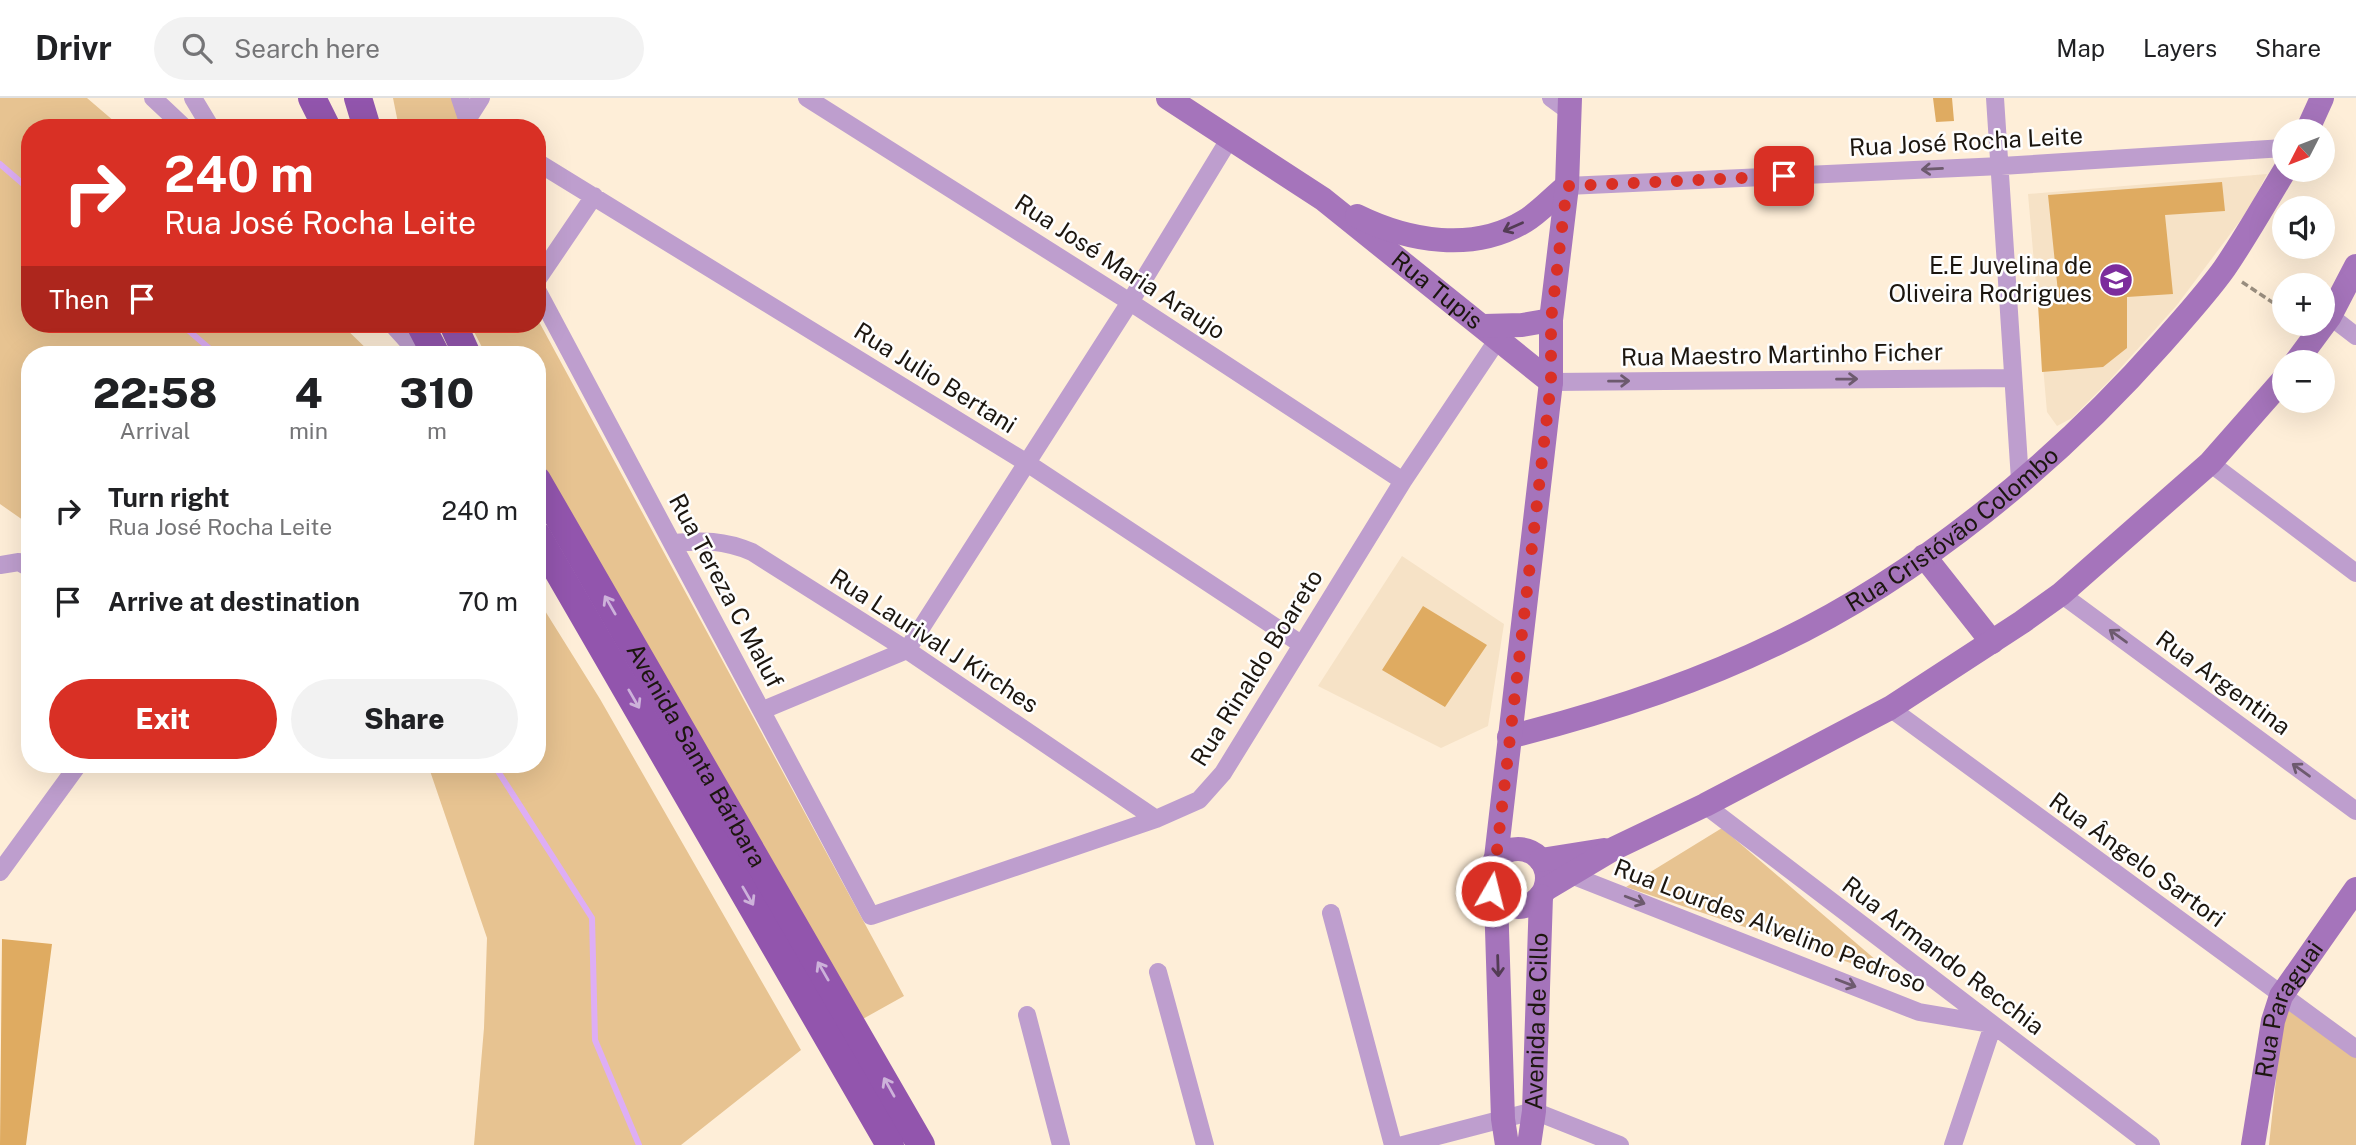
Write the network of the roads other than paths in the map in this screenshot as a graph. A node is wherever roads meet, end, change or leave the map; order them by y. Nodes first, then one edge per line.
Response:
1 (153, 98) edge
2 (193, 98) edge
3 (312, 98) edge
4 (358, 98) edge
5 (376, 98) edge
6 (460, 98) edge
7 (481, 98) edge
8 (807, 98) edge
9 (1168, 98) edge
10 (1995, 98) edge
11 (2322, 98) edge
12 (1564, 103) edge
13 (175, 119) edge
14 (206, 119) edge
15 (322, 119) edge
16 (364, 119) edge
17 (377, 119) edge
18 (469, 119) edge
19 (474, 119) edge
20 (2312, 119) edge
21 (1230, 138) junction
22 (2272, 149) edge
23 (2000, 166) junction
24 (546, 167) edge
25 (2277, 182) edge
26 (1567, 186) junction
27 (594, 196) junction
28 (1323, 200) junction
29 (1425, 239) junction
30 (1402, 262) junction
31 (546, 266) edge
32 (2356, 266) edge
33 (1130, 302) junction
34 (2335, 306) edge
35 (546, 307) edge
36 (1551, 320) junction
37 (2335, 320) edge
38 (400, 333) edge
39 (1491, 333) junction
40 (2356, 335) edge
41 (412, 346) edge
42 (2012, 378) junction
43 (1551, 382) junction
44 (2272, 393) edge
45 (1027, 463) junction
46 (2210, 463) junction
47 (2020, 480) junction
48 (1404, 481) junction
49 (546, 495) edge
50 (673, 543) junction
51 (546, 550) edge
52 (1924, 556) junction
53 (21, 563) edge
54 (0, 565) edge
55 (2356, 573) edge
56 (2061, 594) junction
57 (1966, 610) junction
58 (1992, 642) junction
59 (1301, 644) junction
60 (907, 650) junction
61 (1958, 665) junction
62 (1890, 708) junction
63 (763, 710) junction
64 (1508, 737) junction
65 (72, 773) edge
66 (1502, 801) junction
67 (1705, 805) junction
68 (2356, 811) edge
69 (1156, 819) junction
70 (1615, 848) junction
71 (1537, 856) junction
72 (1496, 859) junction
73 (0, 872) edge
74 (1571, 875) junction
75 (2356, 889) edge
76 (1544, 892) junction
77 (1496, 898) junction
78 (1331, 913) dead end
79 (871, 916) joint
80 (1157, 972) dead end
81 (2281, 996) junction
82 (1027, 1015) dead end
83 (1993, 1025) junction
84 (2356, 1049) edge
85 (1534, 1111) junction
86 (1503, 1119) junction
87 (890, 1145) edge
88 (921, 1145) edge
89 (1061, 1145) edge
90 (1205, 1145) edge
91 (1393, 1145) edge
92 (1403, 1145) edge
93 (1507, 1145) edge
94 (1529, 1145) edge
95 (1620, 1145) edge
96 (1953, 1145) edge
97 (2151, 1145) edge
98 (2253, 1145) edge

1 - 13 street
2 - 14 street
3 - 15 main road
4 - 16 main road
5 - 17 main road
6 - 18 street
7 - 19 street
8 - 33 street, Rua José Maria Araujo
9 - 21 main road, Rua Tupis
10 - 23 street
11 - 20 main road
12 - 26 main road
21 - 28 main road, Rua Tupis
21 - 33 street
22 - 23 street, Rua José Rocha Leite
23 -> 26 street, Rua José Rocha Leite
23 - 42 street
24 - 27 street, Rua Julio Bertani
25 - 47 main road, Rua Cristóvão Colombo
26 -> 29 main road, Rua Tupis
26 - 36 main road
27 - 31 street
27 - 45 street, Rua Julio Bertani
28 - 29 main road, Rua Tupis
28 - 30 main road, Rua Tupis
29 - 30 main road
30 - 39 main road, Rua Tupis
32 - 34 main road
33 - 45 street
33 - 48 street, Rua José Maria Araujo
35 - 50 street, Rua Tereza C Maluf
36 - 39 main road
36 - 43 main road
37 - 40 street
38 - 41 street
39 - 43 main road, Rua Tupis
39 - 48 street, Rua Rinaldo Boareto
43 -> 42 street, Rua Maestro Martinho Ficher
42 - 47 street
43 - 64 main road
44 - 46 main road
45 - 59 street, Rua Julio Bertani
45 - 60 street
46 - 55 street
46 - 56 main road
47 - 52 main road, Rua Cristóvão Colombo
48 - 59 street, Rua Rinaldo Boareto
88 -> 49 main road, Avenida Santa Bárbara
50 - 60 street, Rua Laurival J Kirches
50 - 63 street, Rua Tereza C Maluf
51 -> 87 main road, Avenida Santa Bárbara
52 - 57 main road
52 - 64 main road, Rua Cristóvão Colombo
53 - 54 street
56 - 58 main road
68 -> 56 street, Rua Argentina
57 - 58 main road
57 - 61 main road
58 - 61 main road
59 - 69 street, Rua Rinaldo Boareto
60 - 63 street
60 - 69 street, Rua Laurival J Kirches
61 - 62 main road
62 - 67 main road
62 - 81 street, Rua Ângelo Sartori
63 - 79 street, Rua Tereza C Maluf
64 - 66 main road
65 - 73 street
66 - 71 main road
66 - 72 main road
67 - 70 main road
67 - 83 street, Rua Armando Recchia
69 - 79 street, Rua Rinaldo Boareto
70 - 71 main road
70 - 74 main road
71 - 72 main road
71 - 76 main road
72 - 77 main road
74 - 76 main road
74 -> 83 street, Rua Lourdes Alvelino Pedroso
75 - 81 main road, Rua Paraguai
76 - 77 main road
76 - 85 main road, Avenida de Cillo
77 -> 86 main road, Avenida de Cillo
78 - 91 street
80 - 90 street
81 - 84 street, Rua Ângelo Sartori
81 - 98 main road, Rua Paraguai
82 - 89 street
83 - 96 street
83 - 97 street, Rua Armando Recchia
85 - 86 street
85 - 94 main road, Avenida de Cillo
85 - 95 street
86 - 92 street
86 - 93 main road, Avenida de Cillo

